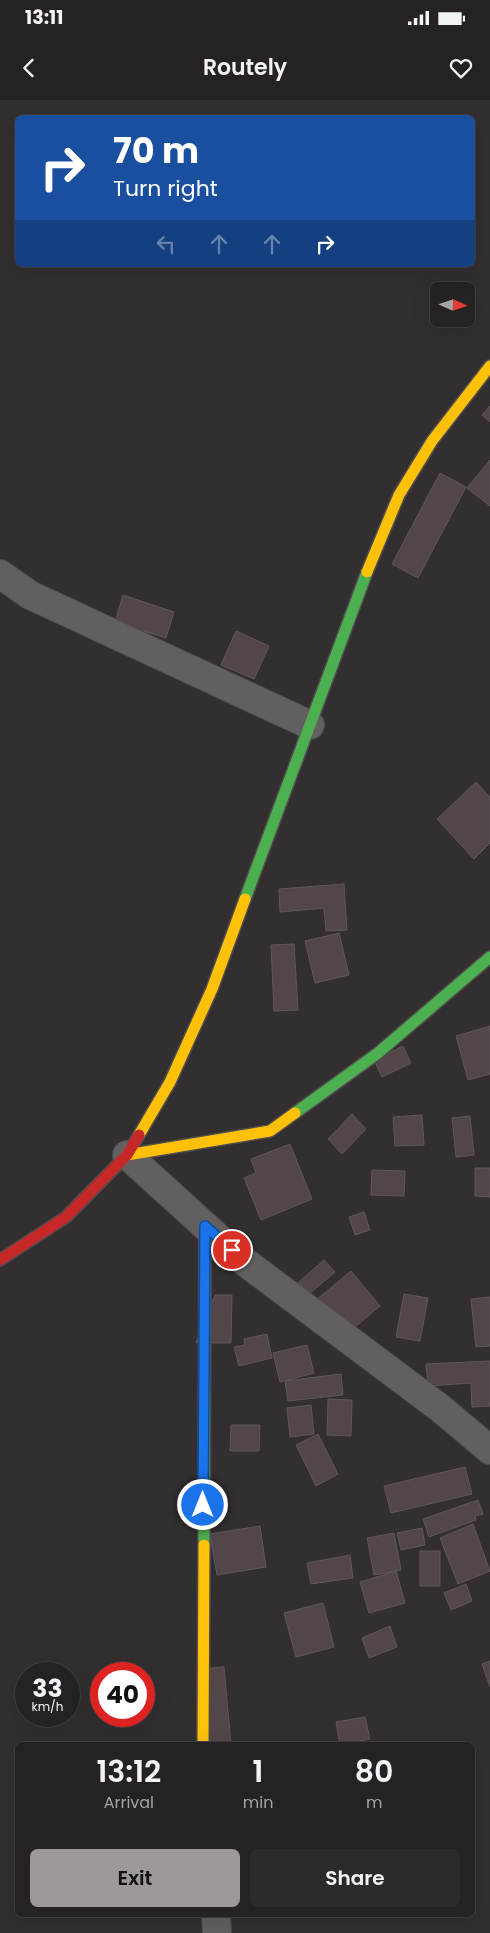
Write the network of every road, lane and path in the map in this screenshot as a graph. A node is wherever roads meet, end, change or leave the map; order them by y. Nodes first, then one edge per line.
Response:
1 (490, 366) edge
2 (0, 574) edge
3 (310, 725) junction
4 (490, 958) edge
5 (127, 1155) junction
6 (205, 1226) junction
7 (0, 1260) edge
8 (490, 1450) edge
9 (203, 1742) edge
10 (216, 1917) edge
11 (217, 1933) edge

1 - 3 street
2 - 3 street
3 - 5 street
4 - 5 street
5 - 6 street
5 - 7 street
6 - 8 street
6 - 9 street
10 - 11 street

